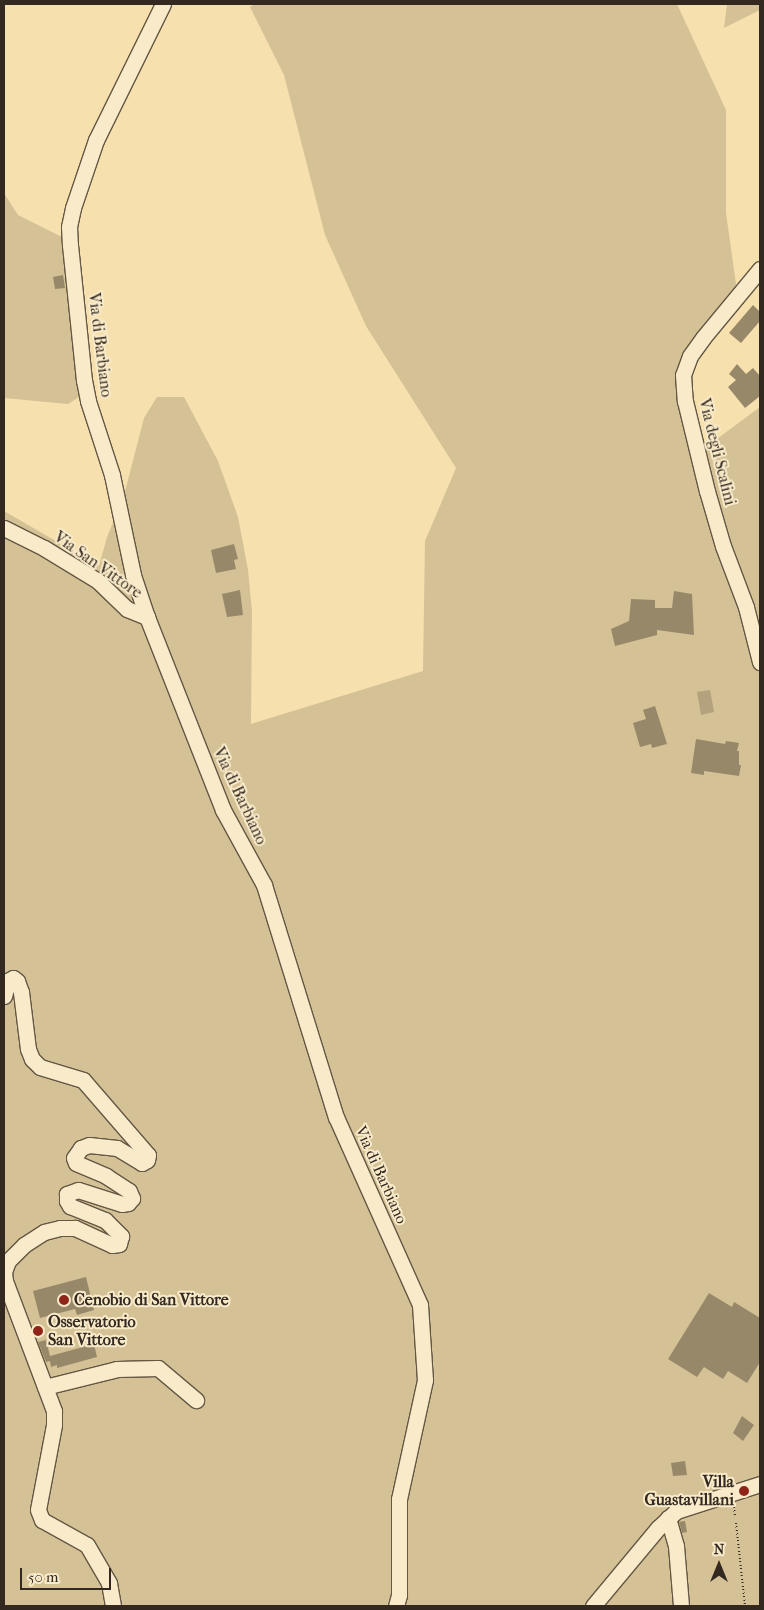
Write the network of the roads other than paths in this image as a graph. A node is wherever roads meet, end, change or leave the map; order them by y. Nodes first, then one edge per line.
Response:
1 (163, 4) edge
2 (760, 269) edge
3 (4, 528) edge
4 (147, 617) junction
5 (760, 662) edge
6 (4, 996) edge
7 (46, 1387) junction
8 (196, 1400) dead end
9 (760, 1484) edge
10 (668, 1518) junction
11 (113, 1606) edge
12 (396, 1606) edge
13 (593, 1606) edge
14 (681, 1606) edge

1 - 4 street, Via di Barbiano
2 - 5 street, Via degli Scalini
3 - 4 street, Via San Vittore
4 - 12 street, Via di Barbiano
6 - 7 street
7 - 8 street
7 - 11 street
9 - 10 street
10 - 13 street
10 - 14 street

